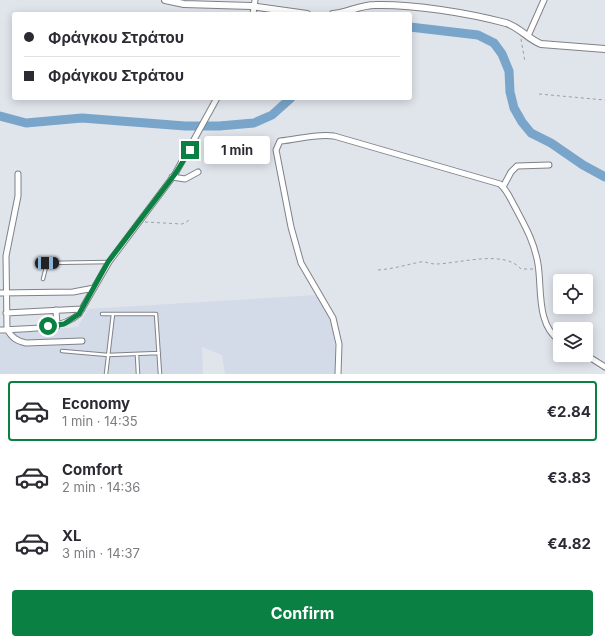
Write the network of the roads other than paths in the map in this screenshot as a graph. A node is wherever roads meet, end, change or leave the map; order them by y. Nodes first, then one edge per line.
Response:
1 (165, 0) edge
2 (255, 0) edge
3 (544, 0) edge
4 (254, 7) junction
5 (253, 12) edge
6 (292, 12) edge
7 (340, 12) edge
8 (528, 36) junction
9 (605, 49) edge
10 (216, 100) edge
11 (549, 165) dead end
12 (198, 172) dead end
13 (18, 174) dead end
14 (172, 177) junction
15 (503, 187) junction
16 (108, 262) junction
17 (43, 279) dead end
18 (94, 288) junction
19 (3, 293) edge
20 (82, 309) junction
21 (56, 310) junction
22 (6, 313) junction
23 (102, 314) dead end
24 (112, 314) junction
25 (57, 326) junction
26 (8, 329) junction
27 (0, 330) edge
28 (553, 337) edge
29 (82, 341) dead end
30 (62, 351) dead end
31 (159, 353) junction
32 (108, 355) junction
33 (137, 355) junction
34 (593, 360) edge
35 (605, 368) edge
36 (106, 374) edge
37 (138, 374) edge
38 (160, 374) edge
39 (338, 374) edge

1 - 4 street
2 - 4 street
3 - 8 street
4 - 5 street
4 - 6 street
7 - 8 street
8 - 9 street
10 - 14 street
11 - 15 street
12 - 14 street
13 - 19 street
14 - 16 street
15 - 28 street
15 - 39 street
16 - 17 lane
16 - 18 street
18 - 19 street
18 - 20 street
19 - 22 street
20 - 21 street
20 - 25 street
21 - 22 street
21 - 25 street
22 - 26 street
23 - 24 lane
24 - 31 lane
24 - 32 lane
25 - 26 street
26 - 27 street
26 - 29 street
30 - 32 lane
31 - 33 lane
31 - 38 lane
32 - 33 lane
32 - 36 lane
33 - 37 lane
34 - 35 street

